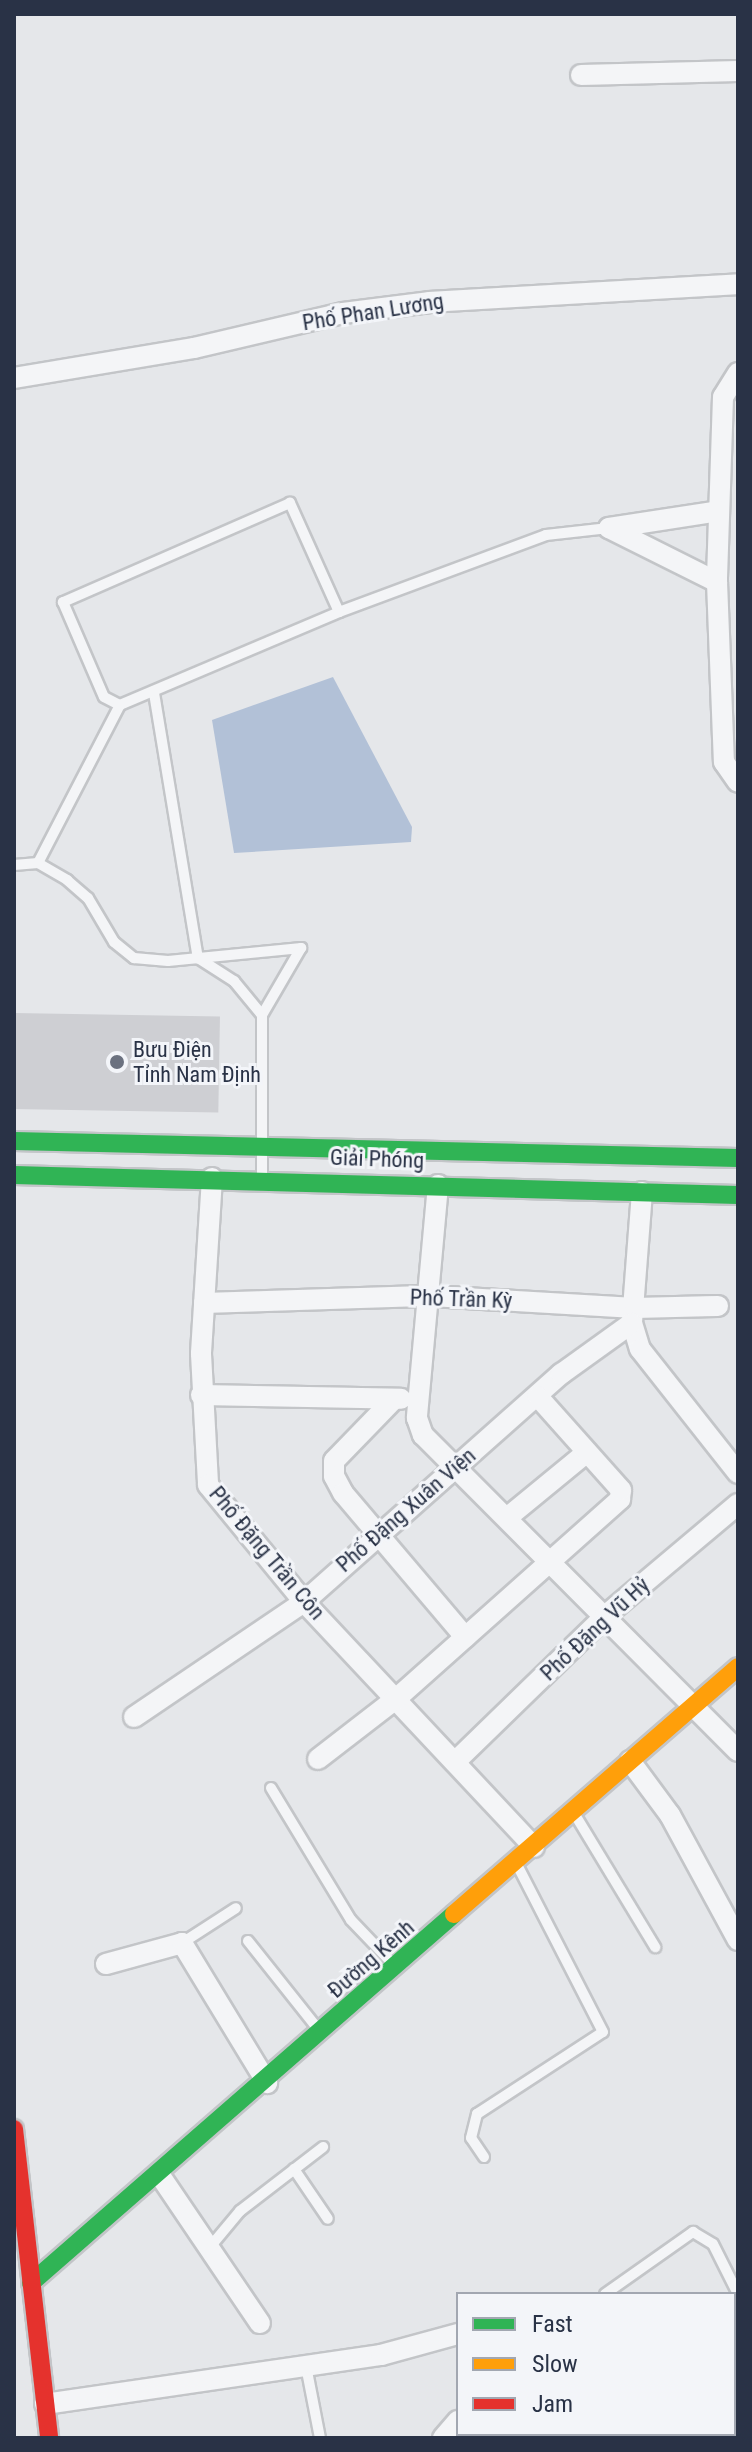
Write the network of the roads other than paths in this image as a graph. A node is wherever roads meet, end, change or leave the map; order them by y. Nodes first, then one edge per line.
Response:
1 (738, 71) edge
2 (581, 75) dead end
3 (738, 284) edge
4 (738, 373) edge
5 (14, 378) edge
6 (719, 511) junction
7 (609, 528) junction
8 (717, 582) junction
9 (339, 612) junction
10 (154, 693) junction
11 (120, 705) junction
12 (738, 782) edge
13 (38, 863) junction
14 (14, 865) edge
15 (198, 958) junction
16 (262, 1015) junction
17 (14, 1141) edge
18 (260, 1147) junction
19 (738, 1158) edge
20 (14, 1175) edge
21 (212, 1178) junction
22 (262, 1179) junction
23 (438, 1185) junction
24 (642, 1192) junction
25 (738, 1195) edge
26 (431, 1296) junction
27 (204, 1303) junction
28 (718, 1306) dead end
29 (634, 1315) junction
30 (201, 1395) junction
31 (538, 1397) junction
32 (394, 1399) junction
33 (419, 1400) junction
34 (587, 1452) junction
35 (456, 1466) junction
36 (738, 1473) edge
37 (738, 1504) edge
38 (508, 1517) junction
39 (377, 1534) junction
40 (552, 1560) junction
41 (304, 1602) junction
42 (605, 1616) junction
43 (465, 1637) junction
44 (738, 1667) edge
45 (397, 1698) junction
46 (693, 1702) junction
47 (134, 1717) dead end
48 (738, 1751) edge
49 (318, 1759) dead end
50 (457, 1760) junction
51 (630, 1761) junction
52 (271, 1788) dead end
53 (573, 1811) junction
54 (534, 1847) junction
55 (517, 1863) junction
56 (236, 1908) dead end
57 (738, 1940) edge
58 (248, 1941) dead end
59 (182, 1943) junction
60 (655, 1947) dead end
61 (106, 1964) dead end
62 (397, 1968) junction
63 (321, 2034) junction
64 (267, 2083) junction
65 (14, 2129) edge
66 (323, 2147) dead end
67 (484, 2157) dead end
68 (294, 2169) junction
69 (159, 2174) junction
70 (328, 2219) dead end
71 (210, 2247) junction
72 (31, 2283) junction
73 (608, 2292) edge
74 (738, 2294) edge
75 (260, 2323) dead end
76 (456, 2335) edge
77 (306, 2366) junction
78 (45, 2404) junction
79 (738, 2437) edge
80 (49, 2438) edge
81 (320, 2438) edge
82 (732, 2438) edge

1 - 2 street
3 - 5 street, Phố Phan Lương
4 - 6 street
6 - 7 street
6 - 8 street
7 - 8 street
7 - 9 lane
8 - 12 street
9 - 10 lane
9 - 11 lane
10 - 11 lane
10 - 15 lane
11 - 13 lane
13 - 14 lane
13 - 15 lane
15 - 16 lane
15 - 16 lane
16 - 18 lane
17 - 18 main road, Giải Phóng
18 - 19 main road, Giải Phóng
18 - 22 lane
20 - 21 main road, Giải Phóng
21 - 22 main road, Giải Phóng
21 - 27 street, Phố Đặng Trần Côn
22 - 23 main road, Giải Phóng
23 - 24 main road, Giải Phóng
23 - 26 street
24 - 25 main road, Giải Phóng
24 - 29 street
26 - 27 street, Phố Trần Kỳ
26 - 29 street, Phố Trần Kỳ
26 - 33 street
27 - 30 street, Phố Đặng Trần Côn
28 - 29 street, Phố Trần Kỳ
29 - 31 street, Phố Đặng Xuân Viện
29 - 36 street
30 - 32 street
30 - 41 street, Phố Đặng Trần Côn
31 - 34 street
31 - 35 street, Phố Đặng Xuân Viện
32 - 33 street
32 - 39 street
33 - 35 street
34 - 38 street
34 - 40 street
35 - 38 street
35 - 39 street, Phố Đặng Xuân Viện
37 - 42 street, Phố Đặng Vũ Hỷ
38 - 40 street
39 - 41 street, Phố Đặng Xuân Viện
39 - 43 street
40 - 42 street
40 - 43 street
41 - 45 street, Phố Đặng Trần Côn
41 - 47 street, Phố Đặng Xuân Viện
42 - 46 street
42 - 50 street, Phố Đặng Vũ Hỷ
43 - 45 street
44 - 46 main road, Đường Kênh
45 - 49 street
45 - 50 street, Phố Đặng Trần Côn
46 - 48 street
46 - 51 main road, Đường Kênh
50 - 54 street, Phố Đặng Trần Côn
51 - 53 main road, Đường Kênh
51 - 57 street
52 - 62 lane
53 - 54 main road, Đường Kênh
53 - 60 lane
54 - 55 main road, Đường Kênh
55 - 62 main road, Đường Kênh
55 - 67 lane
56 - 59 lane
58 - 63 lane
59 - 61 street
59 - 64 street
62 - 63 main road, Đường Kênh
63 - 64 main road, Đường Kênh
64 - 69 main road, Đường Kênh
65 - 72 main road
66 - 68 lane
68 - 70 lane
68 - 71 lane
69 - 71 street
69 - 72 main road, Đường Kênh
71 - 75 street
72 - 78 main road
73 - 74 lane
76 - 77 street
77 - 78 street
77 - 81 lane
78 - 80 main road
79 - 82 lane

